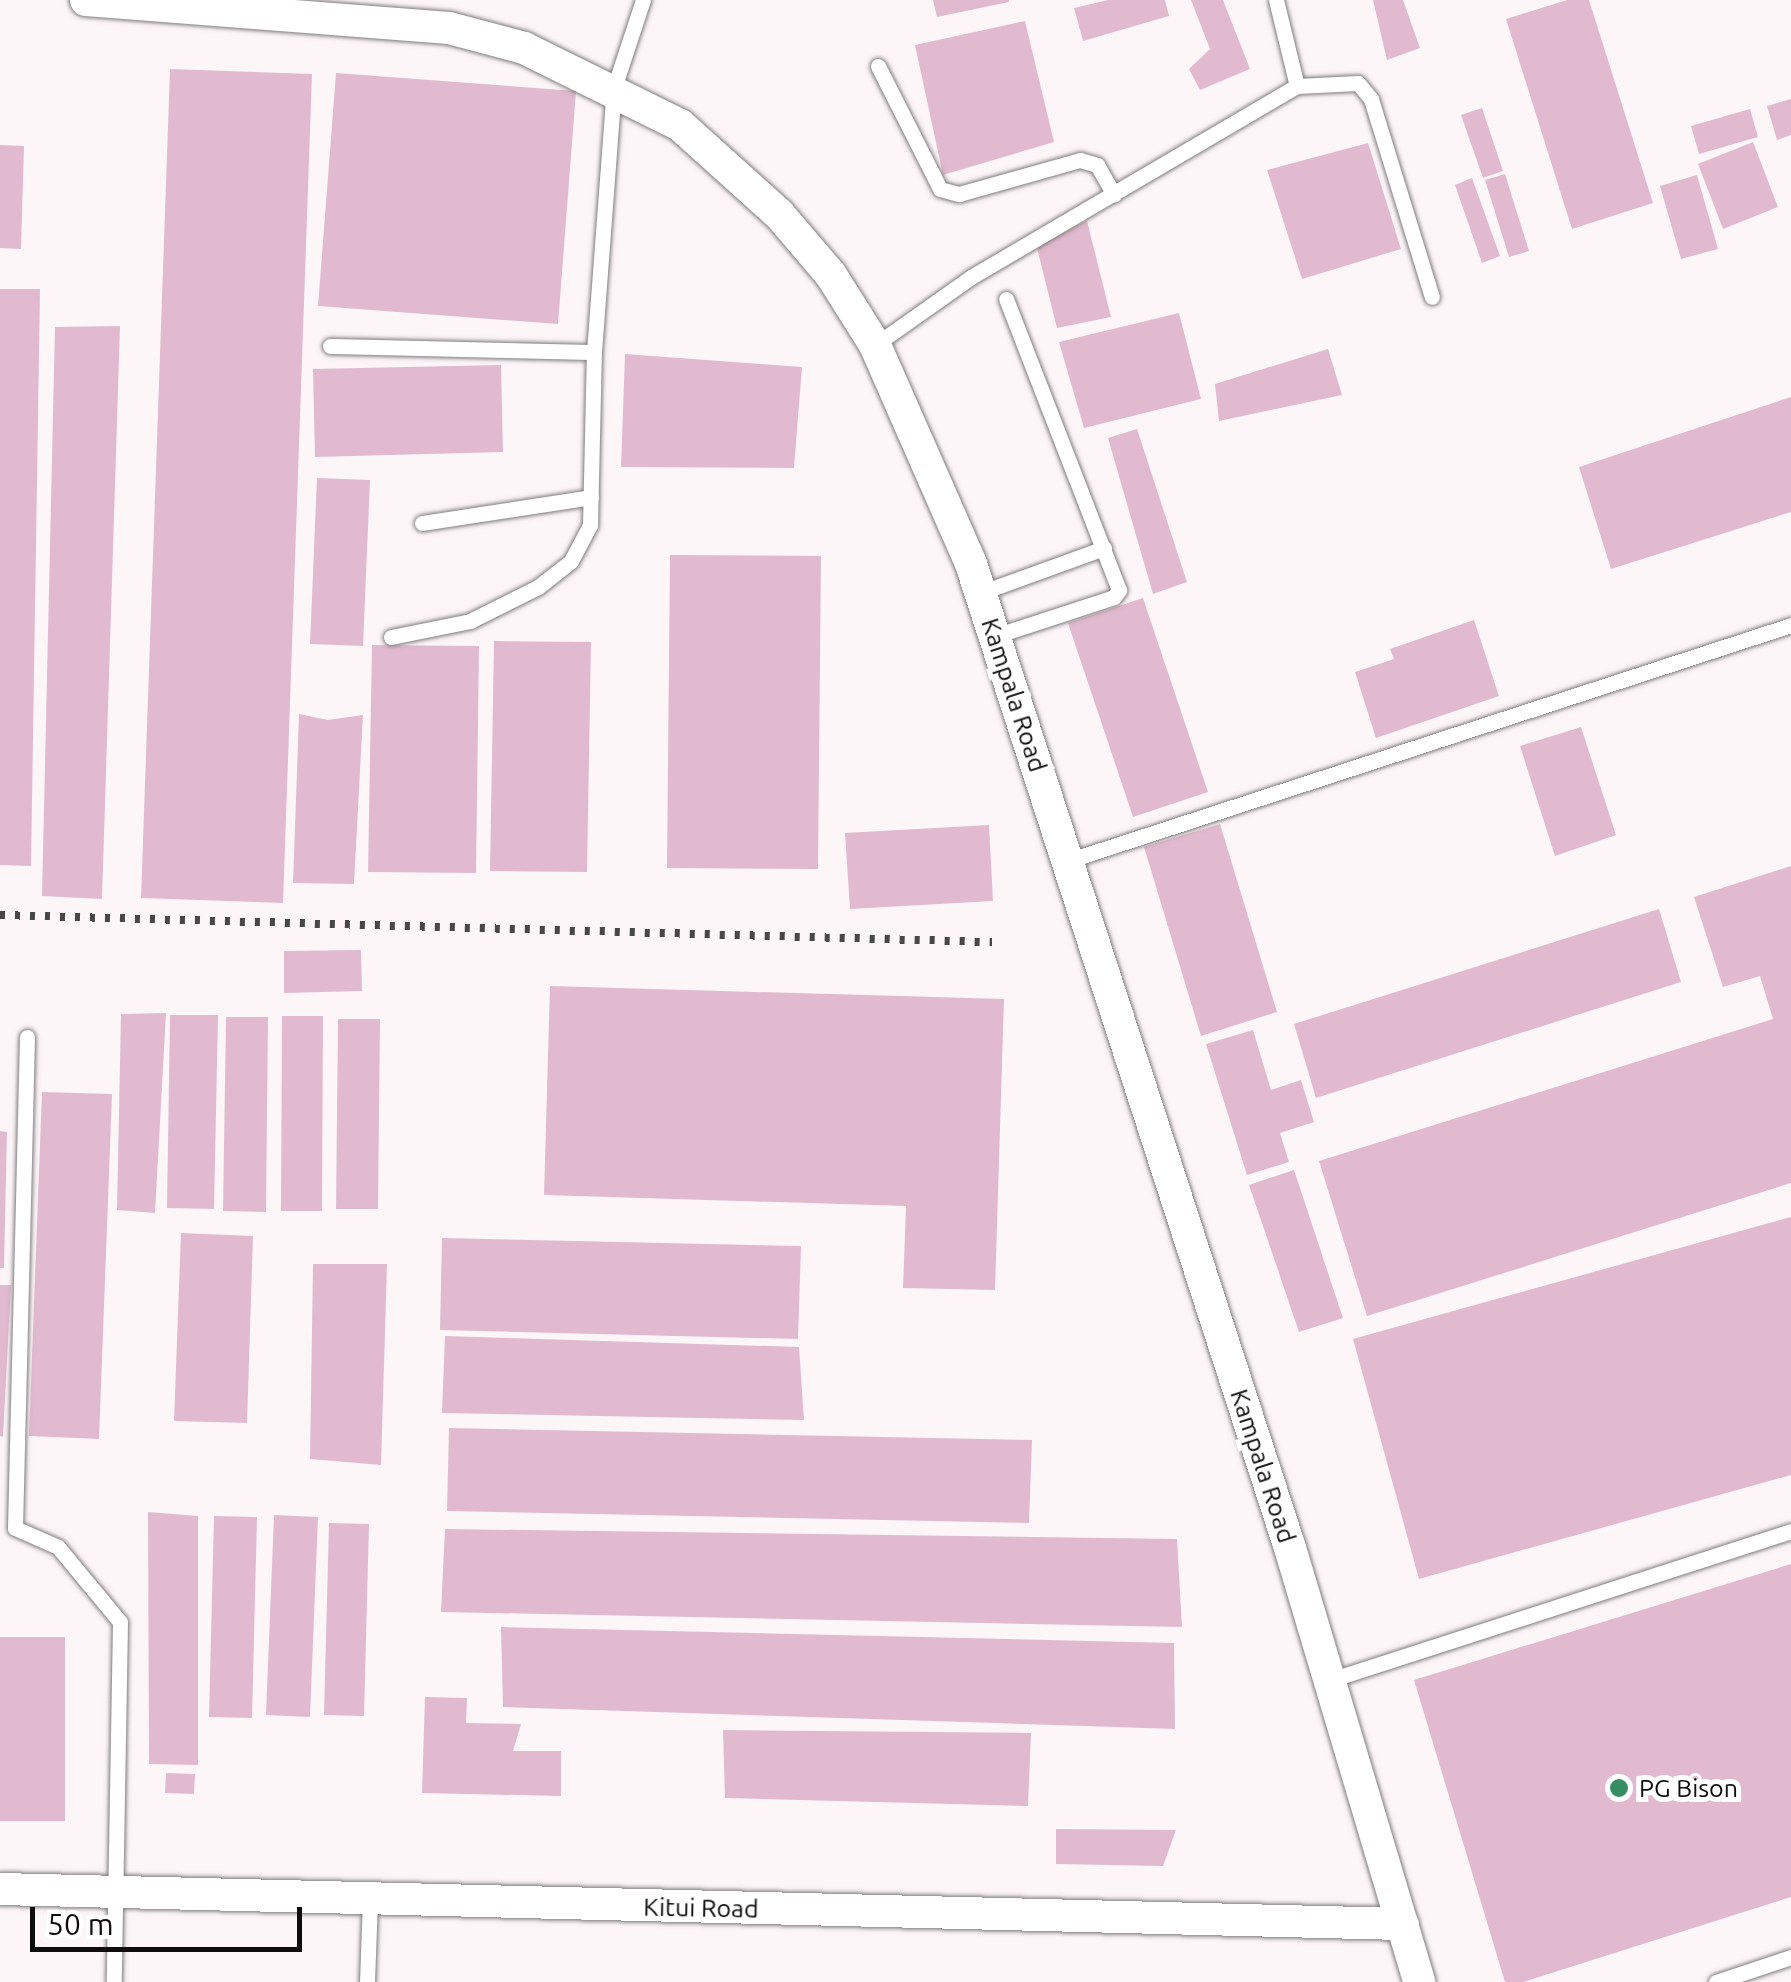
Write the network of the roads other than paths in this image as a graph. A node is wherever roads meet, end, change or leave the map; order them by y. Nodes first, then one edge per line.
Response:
1 (86, 0) edge
2 (642, 0) edge
3 (1276, 0) edge
4 (290, 7) edge
5 (878, 66) dead end
6 (1298, 86) junction
7 (614, 88) junction
8 (1114, 196) junction
9 (1432, 298) dead end
10 (1006, 299) dead end
11 (875, 345) junction
12 (330, 346) dead end
13 (594, 352) junction
14 (591, 497) junction
15 (422, 523) dead end
16 (1104, 548) junction
17 (980, 593) junction
18 (1791, 625) edge
19 (994, 636) junction
20 (391, 637) dead end
21 (1067, 861) junction
22 (27, 1037) dead end
23 (1791, 1532) edge
24 (1330, 1680) junction
25 (0, 1889) edge
26 (119, 1890) junction
27 (370, 1900) junction
28 (1402, 1924) junction
29 (1791, 1957) edge
30 (114, 1982) edge
31 (367, 1982) edge
32 (1419, 1982) edge
33 (1716, 1982) edge

1 - 4 street, Kampala Road
2 - 7 lane
3 - 6 lane
4 - 7 street, Kampala Road
5 - 8 lane
6 - 8 lane
6 - 9 lane
7 - 11 street, Kampala Road
7 - 13 lane
8 - 11 lane
10 - 16 lane
11 - 17 street, Kampala Road
12 - 13 lane
13 - 14 lane
14 - 15 lane
14 - 20 lane
16 - 17 lane
16 - 19 lane
17 - 19 street, Kampala Road
18 - 21 lane
19 - 21 street, Kampala Road
21 - 24 street, Kampala Road
22 - 26 lane
23 - 24 lane
24 - 28 street, Kampala Road
25 - 26 street, Kitui Road
26 - 27 street, Kitui Road
26 - 30 lane
27 - 28 street, Kitui Road
27 - 31 lane
28 - 32 street, Kampala Road
29 - 33 lane

